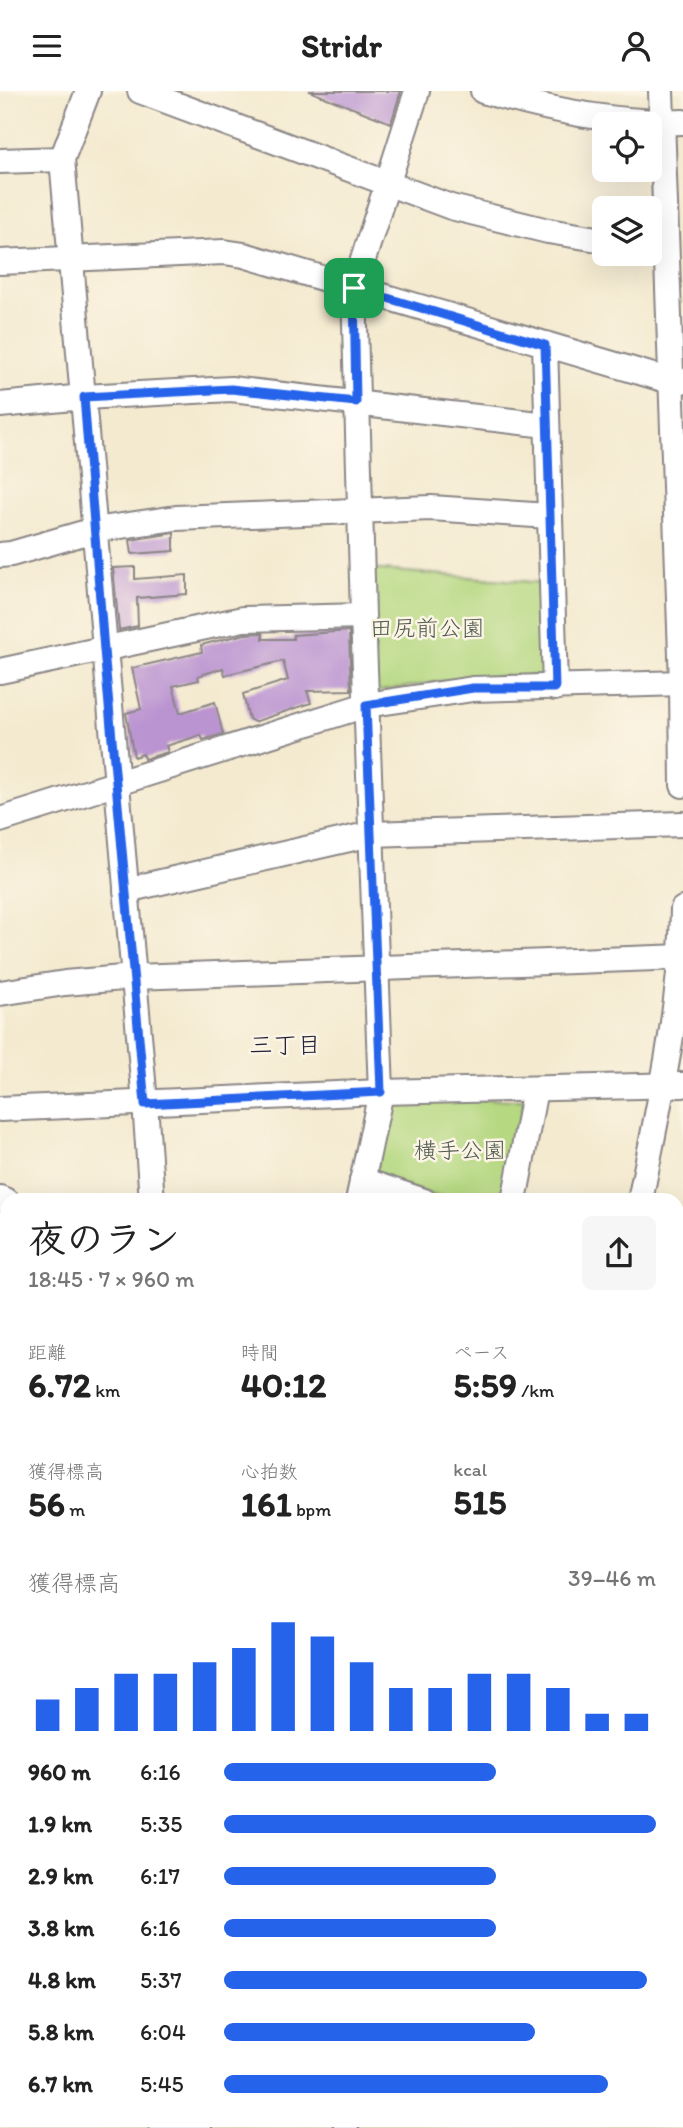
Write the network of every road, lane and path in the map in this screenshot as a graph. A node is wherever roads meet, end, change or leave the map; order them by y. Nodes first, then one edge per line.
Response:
1 (88, 91) edge
2 (140, 91) edge
3 (417, 91) edge
4 (483, 91) edge
5 (660, 91) edge
6 (672, 122) edge
7 (62, 159) junction
8 (0, 160) edge
9 (386, 183) junction
10 (592, 238) edge
11 (666, 244) edge
12 (71, 258) junction
13 (0, 262) edge
14 (354, 288) junction
15 (545, 345) junction
16 (677, 381) edge
17 (84, 397) junction
18 (356, 402) junction
19 (0, 405) edge
20 (547, 425) junction
21 (360, 510) junction
22 (549, 516) junction
23 (94, 530) junction
24 (0, 555) edge
25 (363, 617) junction
26 (104, 650) junction
27 (0, 671) edge
28 (682, 683) edge
29 (555, 688) junction
30 (366, 705) junction
31 (117, 783) junction
32 (683, 785) edge
33 (0, 820) edge
34 (683, 824) edge
35 (371, 834) junction
36 (126, 890) junction
37 (683, 909) edge
38 (683, 957) edge
39 (375, 969) junction
40 (134, 977) junction
41 (0, 993) edge
42 (673, 1085) edge
43 (535, 1089) junction
44 (381, 1092) junction
45 (145, 1104) junction
46 (0, 1109) edge
47 (360, 1190) edge
48 (151, 1193) edge
49 (377, 1193) edge
50 (516, 1193) edge
51 (642, 1193) edge

1 - 7 street
2 - 9 street
3 - 9 street
4 - 6 street
5 - 6 street
6 - 11 street
7 - 8 street
7 - 12 street
9 - 10 street
9 - 14 street
11 - 16 street
12 - 13 street
12 - 14 street
12 - 17 street
14 - 15 street
14 - 18 street
15 - 16 street
15 - 20 street
16 - 28 street
17 - 18 street
17 - 19 street
17 - 23 street
18 - 20 street
18 - 21 street
20 - 22 street
21 - 22 street
21 - 23 street
21 - 25 street
22 - 29 street
23 - 24 street
23 - 26 street
25 - 26 street
25 - 30 street
26 - 27 street
26 - 31 street
28 - 29 street
28 - 32 street
29 - 30 street
30 - 31 street
30 - 35 street
31 - 33 street
31 - 36 street
34 - 35 street
35 - 36 street
35 - 39 street
36 - 40 street
37 - 38 street
38 - 39 street
38 - 42 street
39 - 40 street
39 - 44 street
40 - 41 street
40 - 45 street
42 - 43 street
42 - 51 street
43 - 44 street
43 - 50 street
44 - 45 street
44 - 47 street
45 - 46 street
45 - 48 street
47 - 49 street

